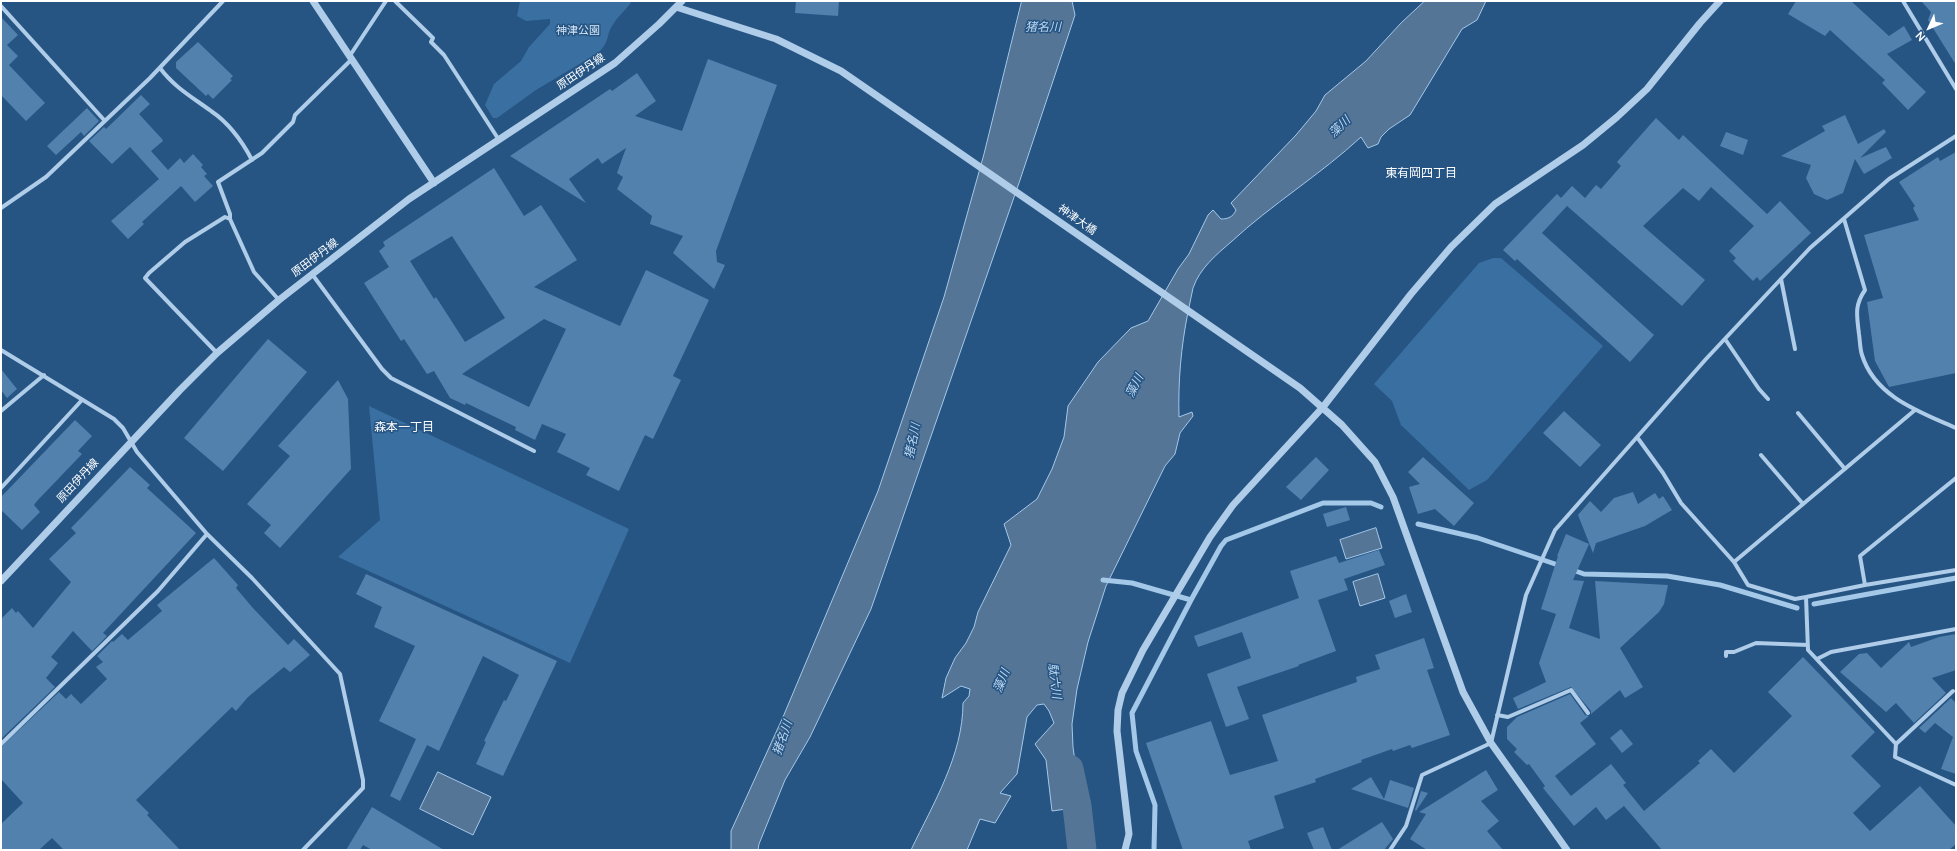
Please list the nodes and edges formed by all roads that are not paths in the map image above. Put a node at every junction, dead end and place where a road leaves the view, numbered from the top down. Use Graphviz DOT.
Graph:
graph roads {
  1 [pos="223,1"];
  2 [pos="313,1"];
  3 [pos="386,1"];
  4 [pos="394,1"];
  5 [pos="682,1"];
  6 [pos="1720,1"];
  7 [pos="1903,1"];
  8 [pos="1,6"];
  9 [pos="676,7"];
  10 [pos="350,58"];
  11 [pos="160,68"];
  12 [pos="1956,88"];
  13 [pos="105,121"];
  14 [pos="1956,136"];
  15 [pos="499,140"];
  16 [pos="252,160"];
  17 [pos="434,183"];
  18 [pos="1,208"];
  19 [pos="230,219"];
  20 [pos="1844,219"];
  21 [pos="311,274"];
  22 [pos="1781,279"];
  23 [pos="279,300"];
  24 [pos="1725,339"];
  25 [pos="1795,349"];
  26 [pos="1,350"];
  27 [pos="217,353"];
  28 [pos="44,375"];
  29 [pos="1768,399"];
  30 [pos="82,400"];
  31 [pos="1323,407"];
  32 [pos="1915,410"];
  33 [pos="1,411"];
  34 [pos="1798,412"];
  35 [pos="1956,428"];
  36 [pos="1637,437"];
  37 [pos="130,441"];
  38 [pos="534,451"];
  39 [pos="1761,455"];
  40 [pos="1845,469"];
  41 [pos="1956,478"];
  42 [pos="1,488"];
  43 [pos="1803,504"];
  44 [pos="207,534"];
  45 [pos="1734,562"];
  46 [pos="1956,570"];
  47 [pos="1,581"];
  48 [pos="1865,585"];
  49 [pos="1806,597"];
  50 [pos="1956,629"];
  51 [pos="1808,645"];
  52 [pos="1726,656"];
  53 [pos="1817,659"];
  54 [pos="1953,691"];
  55 [pos="1588,713"];
  56 [pos="1497,715"];
  57 [pos="1491,743"];
  58 [pos="1,744"];
  59 [pos="1896,744"];
  60 [pos="1956,785"];
  61 [pos="303,850"];
  62 [pos="1125,850"];
  63 [pos="1390,850"];
  64 [pos="1568,850"];
  1 -- 11 [label="street"];
  2 -- 10 [label="street"];
  3 -- 10 [label="street"];
  4 -- 15 [label="street"];
  5 -- 9 [label="street, 原田伊丹線"];
  6 -- 31 [label="street"];
  7 -- 12 [label="street"];
  8 -- 13 [label="street"];
  9 -- 15 [label="street, 原田伊丹線"];
  9 -- 31 [label="street, 神津大橋"];
  10 -- 16 [label="street"];
  10 -- 17 [label="street"];
  11 -- 13 [label="street"];
  11 -- 16 [label="street"];
  13 -- 18 [label="street"];
  14 -- 20 [label="street"];
  15 -- 17 [label="street, 原田伊丹線"];
  16 -- 19 [label="street"];
  17 -- 21 [label="street, 原田伊丹線"];
  19 -- 23 [label="street"];
  19 -- 27 [label="street"];
  20 -- 22 [label="street"];
  20 -- 32 [label="street"];
  21 -- 23 [label="street, 原田伊丹線"];
  21 -- 38 [label="street"];
  22 -- 24 [label="street"];
  22 -- 25 [label="street"];
  23 -- 27 [label="street, 原田伊丹線"];
  24 -- 29 [label="street"];
  24 -- 36 [label="street"];
  26 -- 28 [label="street"];
  27 -- 37 [label="street, 原田伊丹線"];
  28 -- 30 [label="street"];
  28 -- 33 [label="street"];
  30 -- 37 [label="street"];
  30 -- 42 [label="street"];
  31 -- 57 [label="street, 神津大橋"];
  31 -- 62 [label="street"];
  32 -- 35 [label="street"];
  32 -- 40 [label="street"];
  34 -- 40 [label="street"];
  36 -- 45 [label="street"];
  36 -- 56 [label="street"];
  37 -- 44 [label="street"];
  37 -- 47 [label="street, 原田伊丹線"];
  39 -- 43 [label="street"];
  40 -- 43 [label="street"];
  41 -- 48 [label="street"];
  43 -- 45 [label="street"];
  44 -- 58 [label="street"];
  44 -- 61 [label="street"];
  45 -- 49 [label="street"];
  46 -- 48 [label="street"];
  48 -- 49 [label="street"];
  49 -- 51 [label="street"];
  50 -- 53 [label="street"];
  51 -- 52 [label="street"];
  51 -- 53 [label="street"];
  53 -- 59 [label="street"];
  54 -- 59 [label="street"];
  55 -- 56 [label="street"];
  56 -- 57 [label="street"];
  57 -- 63 [label="street"];
  57 -- 64 [label="street, 神津大橋"];
  59 -- 60 [label="street"];
}
